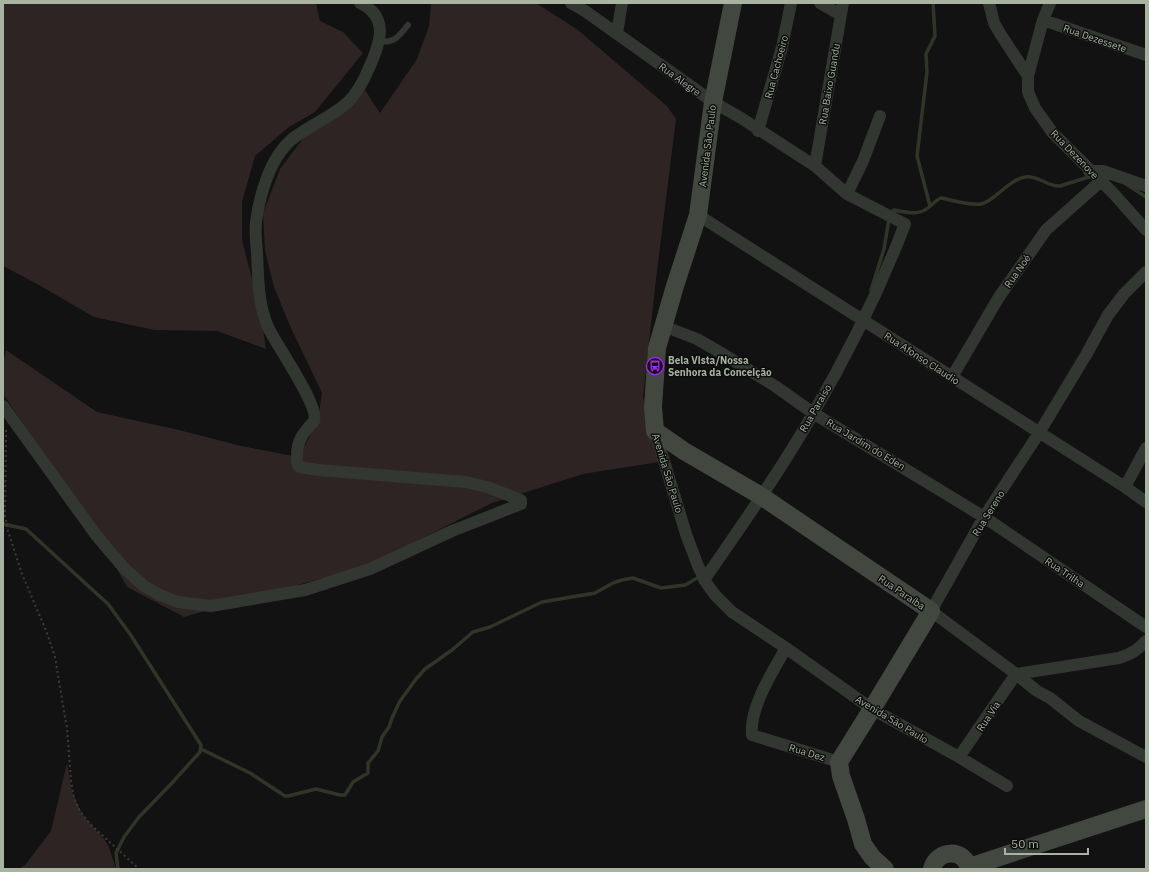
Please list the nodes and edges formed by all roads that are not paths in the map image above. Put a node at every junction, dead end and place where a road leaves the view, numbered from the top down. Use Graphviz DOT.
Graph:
graph roads {
  1 [pos="360,3"];
  2 [pos="571,3"];
  3 [pos="622,3"];
  4 [pos="733,3"];
  5 [pos="791,3"];
  6 [pos="820,3"];
  7 [pos="843,3"];
  8 [pos="989,3"];
  9 [pos="1050,3"];
  10 [pos="841,15"];
  11 [pos="1043,20"];
  12 [pos="408,25"];
  13 [pos="617,33"];
  14 [pos="380,42"];
  15 [pos="1146,55"];
  16 [pos="1028,76"];
  17 [pos="713,102"];
  18 [pos="880,116"];
  19 [pos="758,131"];
  20 [pos="815,166"];
  21 [pos="1089,171"];
  22 [pos="1101,181"];
  23 [pos="1146,186"];
  24 [pos="847,194"];
  25 [pos="698,215"];
  26 [pos="905,224"];
  27 [pos="1146,230"];
  28 [pos="1146,272"];
  29 [pos="863,321"];
  30 [pos="663,326"];
  31 [pos="952,377"];
  32 [pos="3,406"];
  33 [pos="814,413"];
  34 [pos="655,432"];
  35 [pos="1039,433"];
  36 [pos="1146,448"];
  37 [pos="1125,487"];
  38 [pos="761,496"];
  39 [pos="1146,502"];
  40 [pos="984,517"];
  41 [pos="704,580"];
  42 [pos="931,611"];
  43 [pos="1146,627"];
  44 [pos="1146,641"];
  45 [pos="786,648"];
  46 [pos="1016,674"];
  47 [pos="872,709"];
  48 [pos="959,757"];
  49 [pos="1146,757"];
  50 [pos="839,762"];
  51 [pos="1007,786"];
  52 [pos="1146,809"];
  53 [pos="969,868"];
  54 [pos="885,869"];
  55 [pos="932,869"];
  1 -- 14 [label="street"];
  2 -- 13 [label="street, Rua Alegre"];
  3 -- 13 [label="street"];
  4 -- 17 [label="street, Avenida São Paulo"];
  5 -- 19 [label="street, Rua Cachoeiro"];
  6 -- 10 [label="street"];
  7 -- 10 [label="street, Rua Baixo Guandu"];
  8 -- 16 [label="street"];
  9 -- 11 [label="street, Rua Dezenove"];
  10 -- 20 [label="street, Rua Baixo Guandu"];
  11 -- 15 [label="street, Rua Dezessete"];
  11 -- 16 [label="street, Rua Dezenove"];
  12 -- 14 [label="lane"];
  13 -- 17 [label="street, Rua Alegre"];
  14 -- 32 [label="street"];
  16 -- 21 [label="street, Rua Dezenove"];
  17 -- 19 [label="street, Rua Alegre"];
  17 -- 25 [label="street, Avenida São Paulo"];
  18 -- 24 [label="street"];
  19 -- 20 [label="street, Rua Alegre"];
  20 -- 24 [label="street, Rua Alegre"];
  21 -- 22 [label="street, Rua Dezenove"];
  21 -- 23 [label="street"];
  22 -- 27 [label="street, Rua Dezenove"];
  22 -- 31 [label="street, Rua Noé"];
  24 -- 26 [label="street, Rua Alegre"];
  25 -- 29 [label="street, Rua Afonso Claudio"];
  25 -- 30 [label="street, Avenida São Paulo"];
  26 -- 29 [label="street, Rua Paraíso"];
  28 -- 35 [label="street, Rua Sereno"];
  29 -- 31 [label="street, Rua Afonso Claudio"];
  29 -- 33 [label="street, Rua Paraíso"];
  30 -- 33 [label="street, Rua Jardim do Eden"];
  30 -- 34 [label="street, Avenida São Paulo"];
  31 -- 35 [label="street, Rua Afonso Claudio"];
  33 -- 38 [label="street, Rua Paraíso"];
  33 -- 40 [label="street, Rua Jardim do Eden"];
  34 -- 38 [label="street, Rua Paraíba"];
  34 -- 41 [label="street, Avenida São Paulo"];
  35 -- 37 [label="street, Rua Afonso Claudio"];
  35 -- 40 [label="street, Rua Sereno"];
  36 -- 37 [label="street"];
  37 -- 39 [label="street, Rua Afonso Claudio"];
  38 -- 41 [label="street, Rua Paraíso"];
  38 -- 42 [label="street, Rua Paraíba"];
  40 -- 42 [label="street, Rua Sereno"];
  40 -- 43 [label="street, Rua Trilha"];
  41 -- 45 [label="street, Avenida São Paulo"];
  42 -- 46 [label="street, Rua Paraíba"];
  42 -- 47 [label="street, Rua Sereno"];
  44 -- 46 [label="street"];
  45 -- 47 [label="street, Avenida São Paulo"];
  45 -- 50 [label="street, Rua Dez"];
  46 -- 48 [label="street, Rua Via"];
  46 -- 49 [label="street, Rua Paraíba"];
  47 -- 48 [label="street, Avenida São Paulo"];
  47 -- 50 [label="street, Rua Sereno"];
  48 -- 51 [label="street, Avenida São Paulo"];
  50 -- 54 [label="street"];
  52 -- 53 [label="street"];
  53 -- 55 [label="street"];
}
